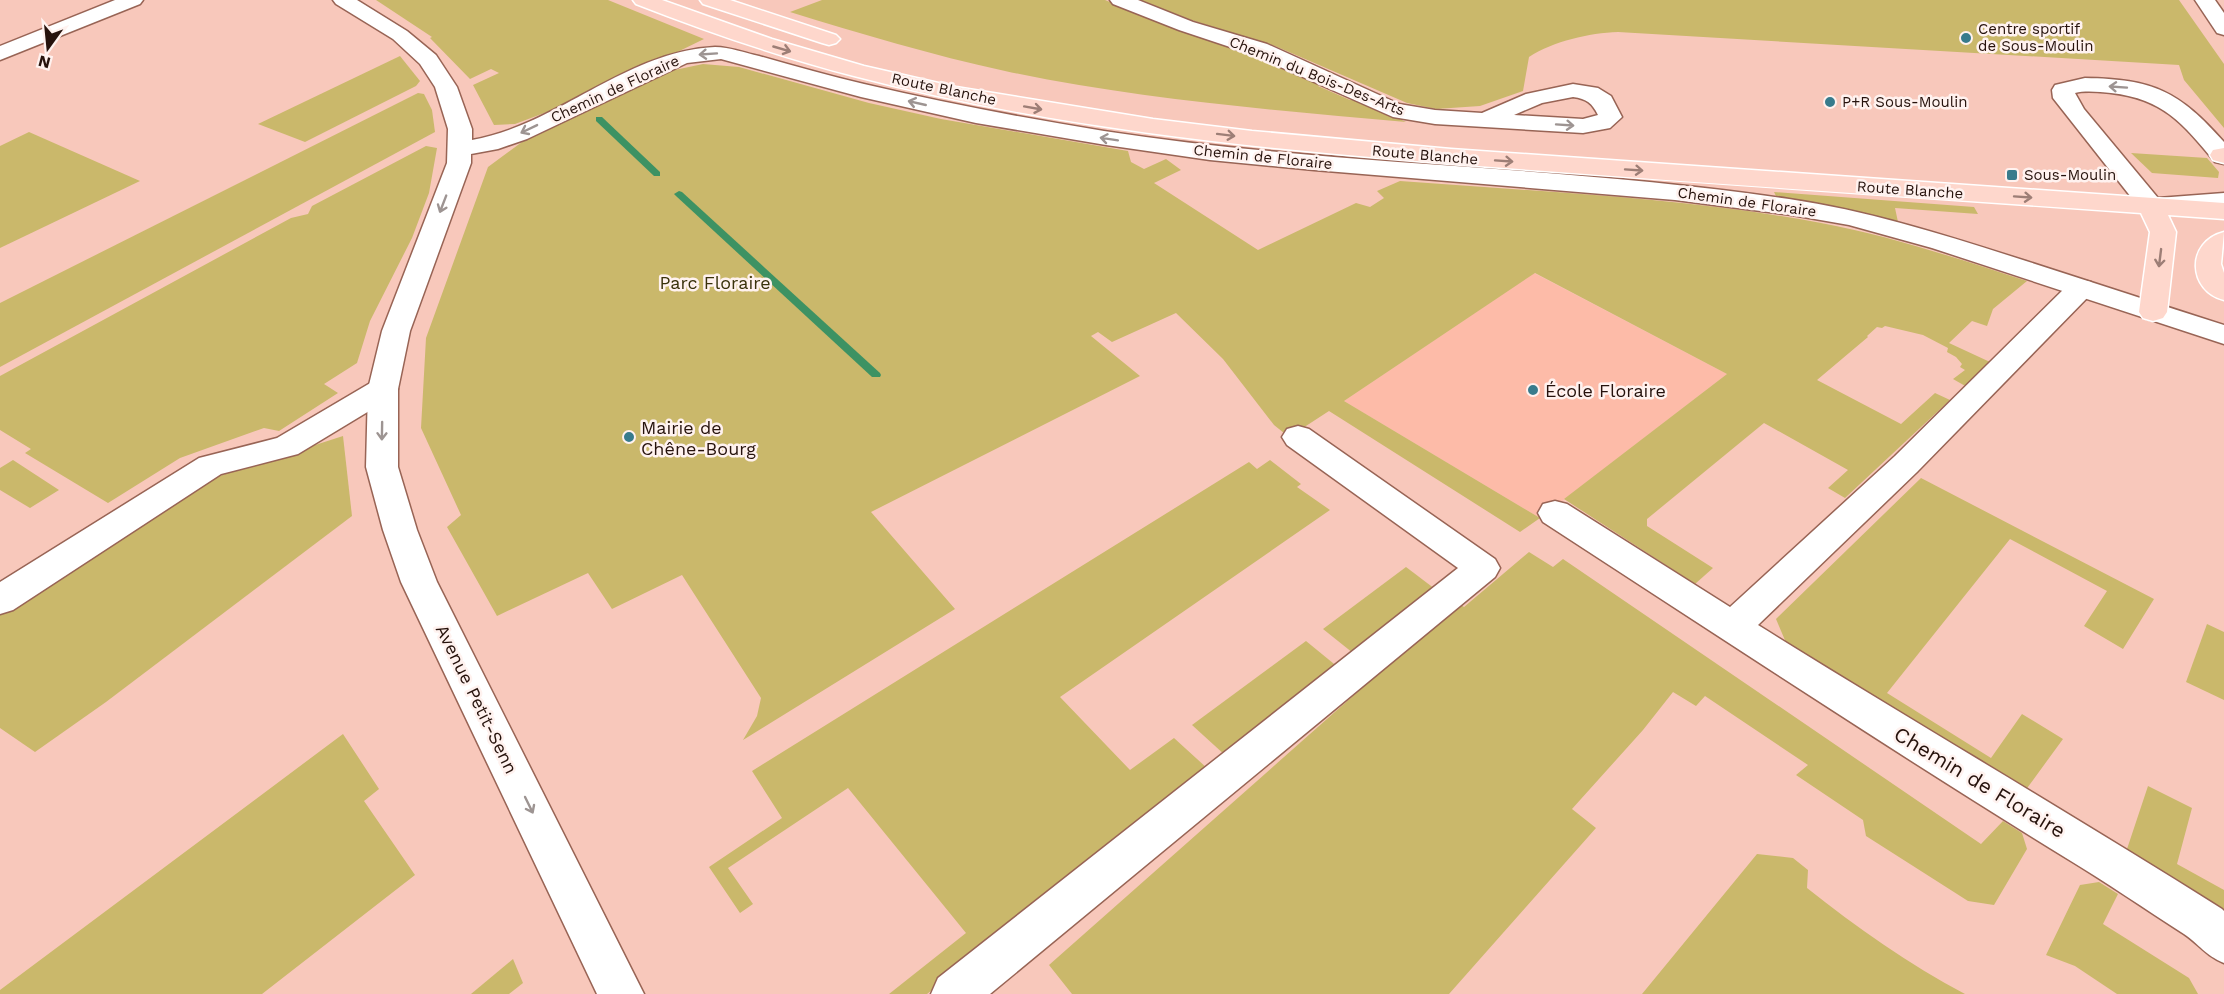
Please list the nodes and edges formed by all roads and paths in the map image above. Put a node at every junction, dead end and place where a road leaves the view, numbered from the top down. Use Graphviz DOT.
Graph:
graph roads {
  1 [pos="133,0"];
  2 [pos="343,0"];
  3 [pos="643,0"];
  4 [pos="710,0"];
  5 [pos="1120,0"];
  6 [pos="2205,0"];
  7 [pos="2224,29"];
  8 [pos="0,54"];
  9 [pos="1486,120"];
  10 [pos="461,149"];
  11 [pos="2223,156"];
  12 [pos="2134,184"];
  13 [pos="2224,190"];
  14 [pos="2224,201"];
  15 [pos="2151,206"];
  16 [pos="2224,211"];
  17 [pos="2224,240"];
  18 [pos="2081,288"];
  19 [pos="2224,292"];
  20 [pos="2153,312"];
  21 [pos="2224,335"];
  22 [pos="383,389"];
  23 [pos="1298,437"];
  24 [pos="1555,513"];
  25 [pos="0,600"];
  26 [pos="1732,627"];
  27 [pos="2224,941"];
  28 [pos="621,994"];
  29 [pos="954,994"];
  1 -- 8 [label="street"];
  2 -- 10 [label="street, Avenue Petit-Senn"];
  3 -- 15 [label="main road, Route Blanche, one-way"];
  12 -- 4 [label="main road, Route Blanche, one-way"];
  5 -- 9 [label="street, Chemin du Bois-Des-Arts"];
  6 -- 7 [label="street"];
  18 -- 10 [label="street, Chemin de Floraire, one-way"];
  10 -- 22 [label="street, Avenue Petit-Senn, one-way"];
  11 -- 12 [label="street, one-way"];
  12 -- 13 [label="main road, Route Blanche"];
  12 -- 15 [label="street"];
  14 -- 15 [label="street"];
  15 -- 16 [label="main road, Route Blanche"];
  15 -- 20 [label="main road, one-way"];
  17 -- 19 [label="main road"];
  18 -- 20 [label="street, Chemin de Floraire"];
  18 -- 26 [label="street"];
  20 -- 21 [label="street, Chemin de Floraire"];
  22 -- 25 [label="street"];
  22 -- 28 [label="street, Avenue Petit-Senn, one-way"];
  23 -- 29 [label="street"];
  24 -- 26 [label="street, Chemin de Floraire"];
  26 -- 27 [label="street, Chemin de Floraire"];
}
